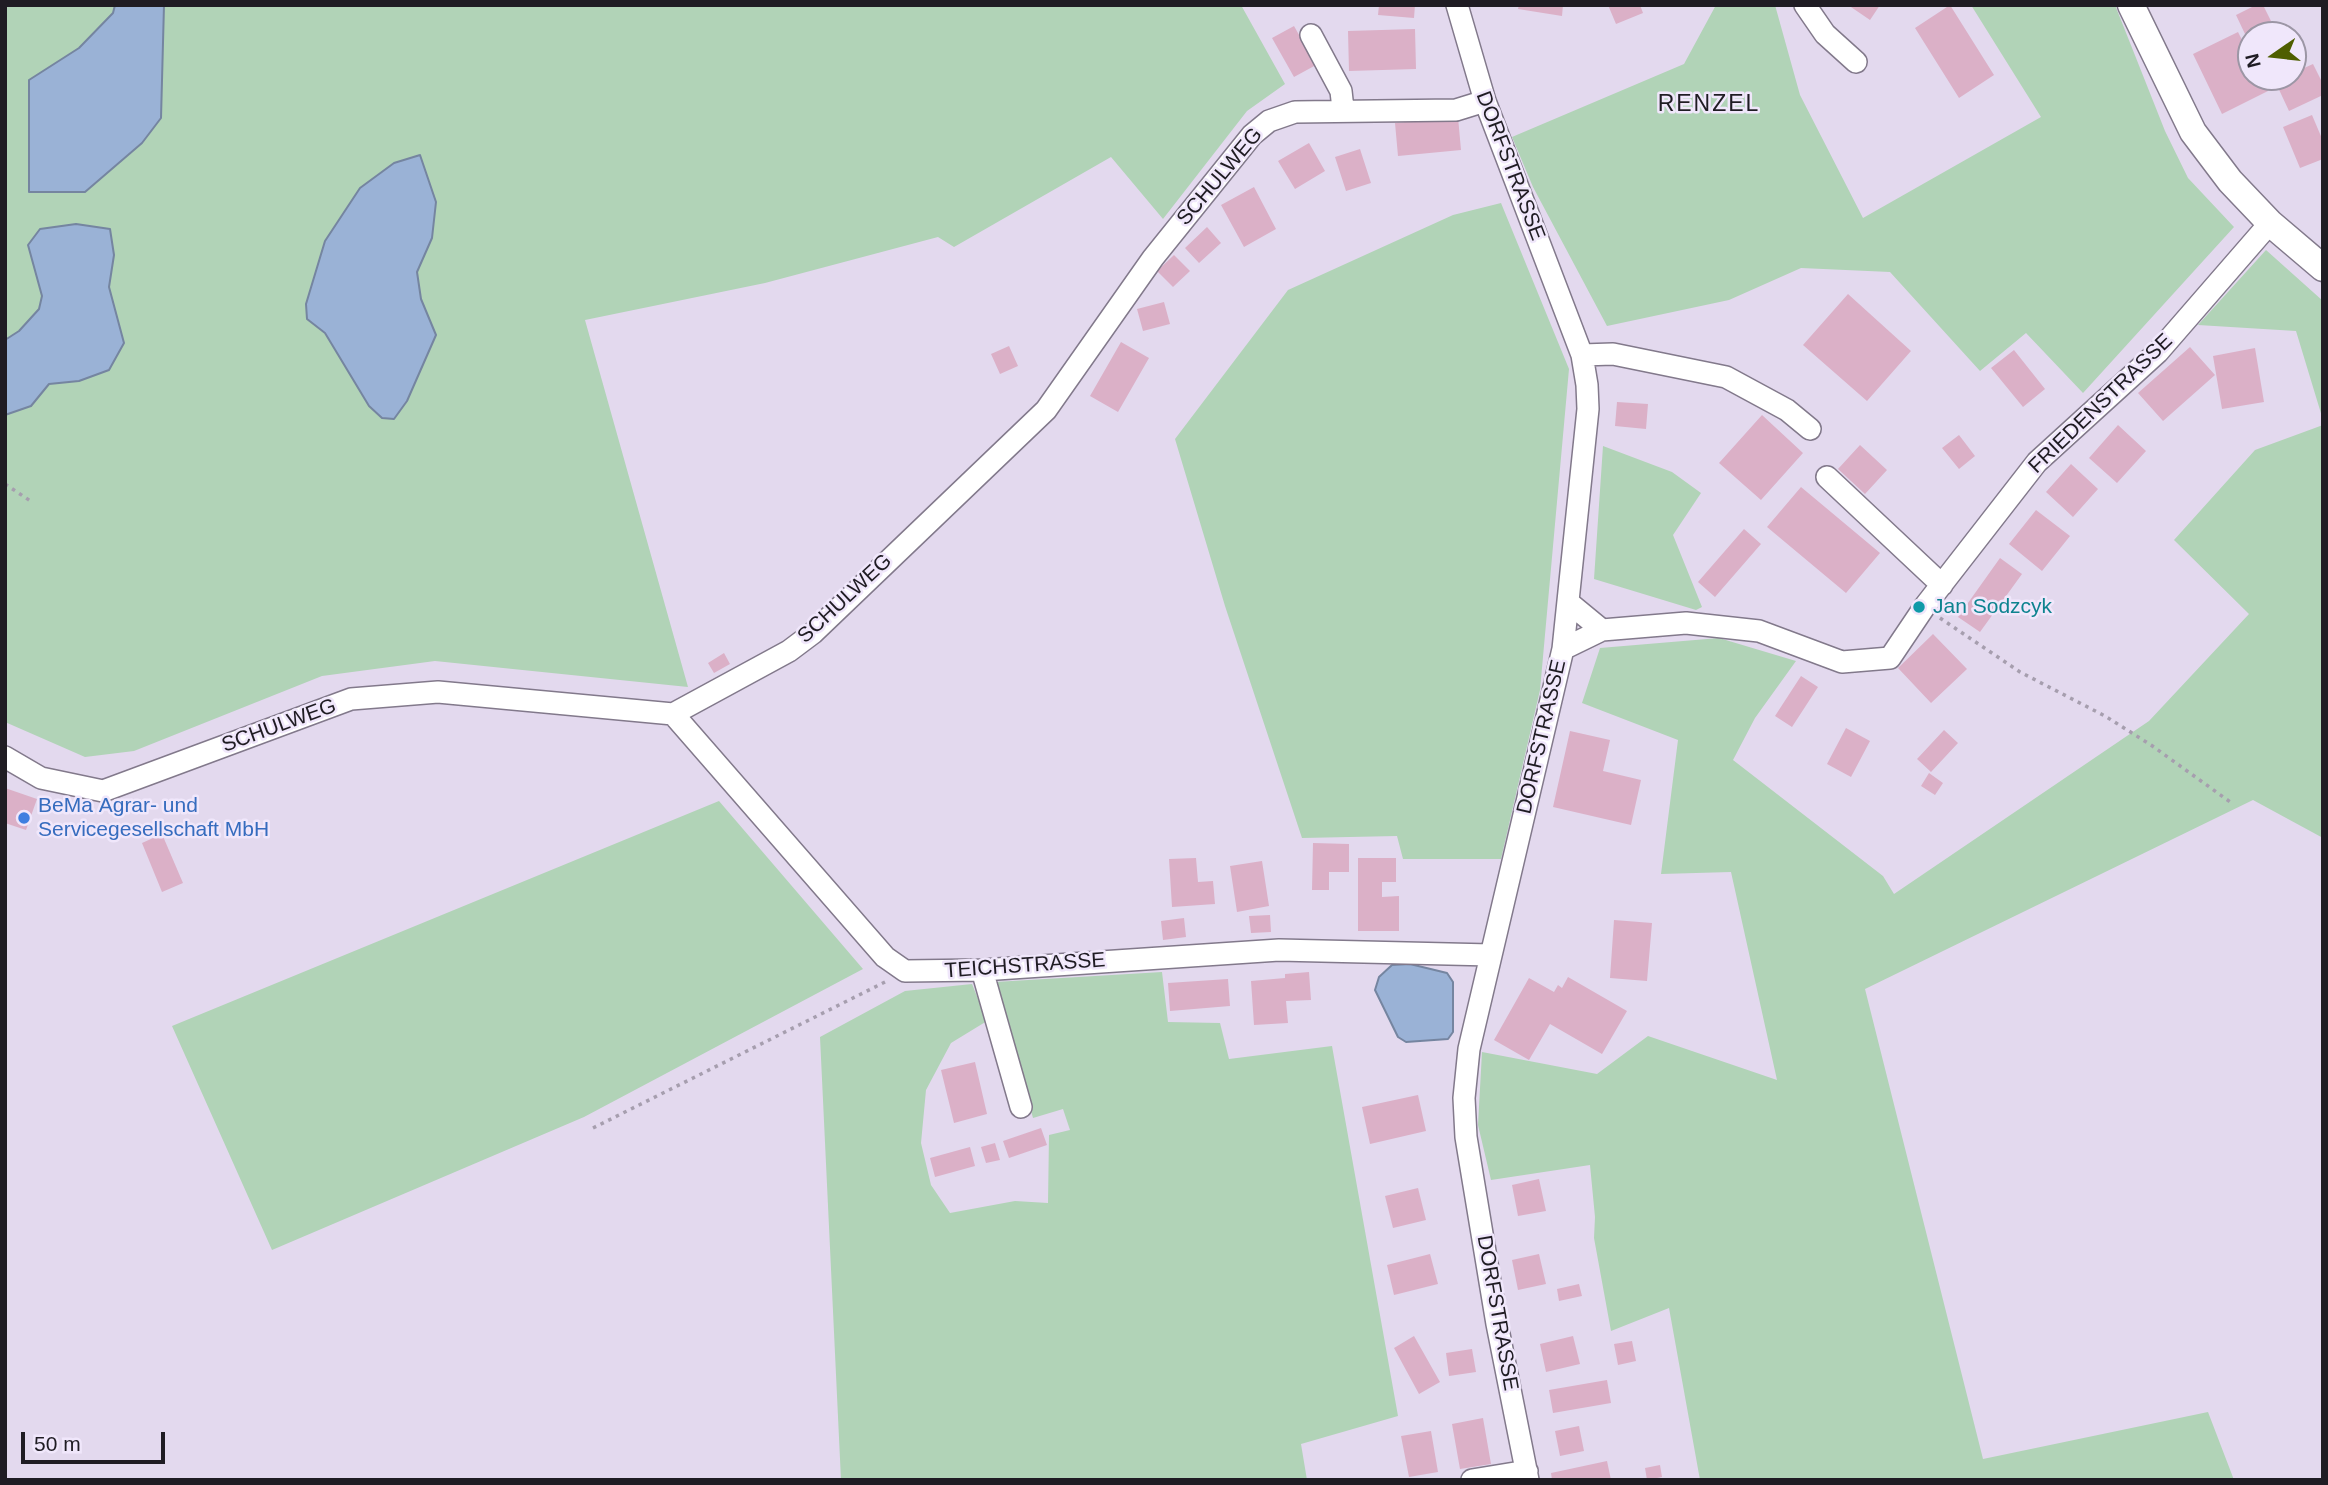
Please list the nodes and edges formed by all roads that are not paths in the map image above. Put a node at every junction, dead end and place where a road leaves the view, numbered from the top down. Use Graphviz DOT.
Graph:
graph roads {
  1 [pos="1457,5"];
  2 [pos="1805,5"];
  3 [pos="2130,5"];
  4 [pos="1311,35"];
  5 [pos="1856,62"];
  6 [pos="1485,101"];
  7 [pos="1343,109"];
  8 [pos="2270,223"];
  9 [pos="2323,268"];
  10 [pos="1582,355"];
  11 [pos="1810,429"];
  12 [pos="1827,477"];
  13 [pos="1942,584"];
  14 [pos="1568,602"];
  15 [pos="1602,630"];
  16 [pos="1563,649"];
  17 [pos="673,714"];
  18 [pos="5,757"];
  19 [pos="1491,955"];
  20 [pos="982,970"];
  21 [pos="1021,1107"];
  22 [pos="1528,1475"];
  23 [pos="1472,1480"];
  1 -- 6 [label="street, DORFSTRASSE"];
  2 -- 5 [label="street"];
  3 -- 8 [label="main road"];
  4 -- 7 [label="street"];
  6 -- 7 [label="street, SCHULWEG"];
  6 -- 10 [label="street, DORFSTRASSE"];
  7 -- 17 [label="street, SCHULWEG"];
  8 -- 9 [label="main road"];
  8 -- 13 [label="street, FRIEDENSTRASSE"];
  10 -- 11 [label="street"];
  10 -- 14 [label="street, DORFSTRASSE"];
  12 -- 13 [label="street"];
  13 -- 15 [label="street, FRIEDENSTRASSE"];
  14 -- 15 [label="street"];
  14 -- 16 [label="street, DORFSTRASSE"];
  15 -- 16 [label="street, FRIEDENSTRASSE"];
  16 -- 19 [label="street, DORFSTRASSE"];
  17 -- 18 [label="street, SCHULWEG"];
  17 -- 20 [label="street, TEICHSTRASSE"];
  19 -- 20 [label="street, TEICHSTRASSE"];
  19 -- 22 [label="street, DORFSTRASSE"];
  20 -- 21 [label="street"];
  22 -- 23 [label="street"];
}
